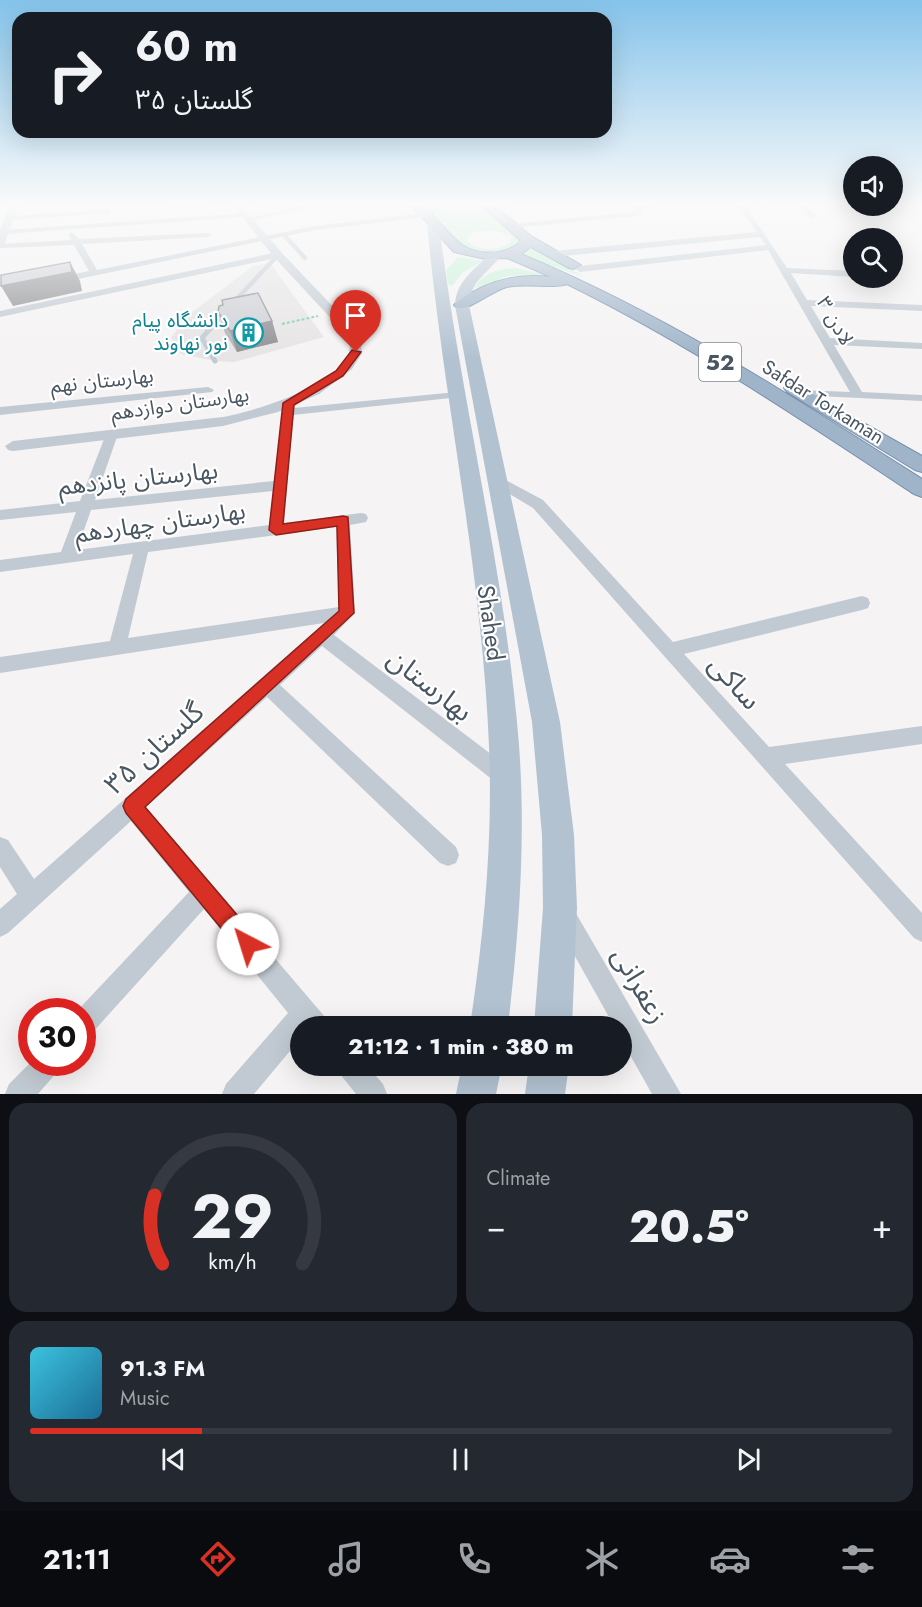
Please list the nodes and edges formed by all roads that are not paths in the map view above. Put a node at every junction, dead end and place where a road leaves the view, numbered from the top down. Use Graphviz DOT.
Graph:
graph roads {
  1 [pos="85,256"];
  2 [pos="179,256"];
  3 [pos="273,256"];
  4 [pos="277,256"];
  5 [pos="279,256"];
  6 [pos="433,256"];
  7 [pos="501,256"];
  8 [pos="505,256"];
  9 [pos="557,256"];
  10 [pos="692,256"];
  11 [pos="776,256"];
  12 [pos="580,269"];
  13 [pos="784,270"];
  14 [pos="95,273"];
  15 [pos="843,273"];
  16 [pos="53,282"];
  17 [pos="587,287"];
  18 [pos="803,303"];
  19 [pos="462,305"];
  20 [pos="922,308"];
  21 [pos="0,314"];
  22 [pos="826,341"];
  23 [pos="922,346"];
  24 [pos="215,361"];
  25 [pos="208,390"];
  26 [pos="800,393"];
  27 [pos="456,395"];
  28 [pos="858,395"];
  29 [pos="922,398"];
  30 [pos="288,408"];
  31 [pos="0,411"];
  32 [pos="112,434"];
  33 [pos="4,449"];
  34 [pos="922,465"];
  35 [pos="498,481"];
  36 [pos="280,485"];
  37 [pos="922,489"];
  38 [pos="87,506"];
  39 [pos="0,515"];
  40 [pos="361,518"];
  41 [pos="343,521"];
  42 [pos="276,530"];
  43 [pos="142,547"];
  44 [pos="67,557"];
  45 [pos="0,566"];
  46 [pos="862,603"];
  47 [pos="346,613"];
  48 [pos="322,636"];
  49 [pos="117,647"];
  50 [pos="670,650"];
  51 [pos="0,665"];
  52 [pos="267,685"];
  53 [pos="922,735"];
  54 [pos="766,757"];
  55 [pos="505,777"];
  56 [pos="132,806"];
  57 [pos="0,848"];
  58 [pos="448,855"];
  59 [pos="204,892"];
  60 [pos="32,896"];
  61 [pos="560,908"];
  62 [pos="0,925"];
  63 [pos="922,930"];
  64 [pos="96,1010"];
  65 [pos="308,1016"];
  66 [pos="490,1016"];
  67 [pos="554,1016"];
  68 [pos="290,1040"];
  69 [pos="36,1076"];
  70 [pos="358,1076"];
  71 [pos="547,1076"];
  72 [pos="20,1094"];
  73 [pos="236,1094"];
  74 [pos="373,1094"];
  75 [pos="545,1094"];
  76 [pos="667,1094"];
  1 -- 14 [label="street"];
  2 -- 14 [label="street"];
  3 -- 21 [label="street"];
  4 -- 24 [label="lane"];
  5 -- 30 [label="street, بهارستان دوازدهم"];
  6 -- 27 [label="main road, Shahed"];
  7 -- 19 [label="main road"];
  8 -- 17 [label="highway, Safdar Torkaman / 52"];
  9 -- 12 [label="highway, Safdar Torkaman / 52"];
  10 -- 12 [label="street"];
  11 -- 13 [label="street, لادن ۳"];
  12 -- 26 [label="highway, Safdar Torkaman / 52"];
  13 -- 15 [label="street"];
  13 -- 18 [label="street, لادن ۳"];
  14 -- 16 [label="street"];
  17 -- 19 [label="highway"];
  17 -- 37 [label="highway, Safdar Torkaman / 52"];
  18 -- 20 [label="street"];
  18 -- 22 [label="street, لادن ۳"];
  19 -- 35 [label="main road, Shahed"];
  22 -- 23 [label="street"];
  22 -- 28 [label="street, لادن ۳"];
  25 -- 31 [label="street, بهارستان نهم"];
  26 -- 28 [label="street"];
  26 -- 34 [label="highway, Safdar Torkaman / 52"];
  27 -- 30 [label="street"];
  27 -- 55 [label="main road, Shahed"];
  28 -- 29 [label="street"];
  30 -- 32 [label="street, بهارستان دوازدهم"];
  30 -- 36 [label="street"];
  32 -- 33 [label="street, بهارستان دوازدهم"];
  32 -- 38 [label="street"];
  35 -- 50 [label="street, ساکی"];
  35 -- 61 [label="main road, Shahed"];
  36 -- 38 [label="street, بهارستان پانزدهم"];
  36 -- 42 [label="street"];
  38 -- 39 [label="street, بهارستان پانزدهم"];
  38 -- 44 [label="street"];
  40 -- 41 [label="street, بهارستان چهاردهم"];
  41 -- 42 [label="street, بهارستان چهاردهم"];
  41 -- 47 [label="street"];
  42 -- 43 [label="street, بهارستان چهاردهم"];
  43 -- 44 [label="street, بهارستان چهاردهم"];
  43 -- 49 [label="street"];
  44 -- 45 [label="street, بهارستان چهاردهم"];
  46 -- 50 [label="street"];
  47 -- 48 [label="street, گلستان ۳۵"];
  47 -- 49 [label="street"];
  48 -- 52 [label="street, گلستان ۳۵"];
  48 -- 55 [label="street, بهارستان"];
  49 -- 51 [label="street"];
  50 -- 54 [label="street, ساکی"];
  52 -- 56 [label="street, گلستان ۳۵"];
  52 -- 58 [label="street"];
  53 -- 54 [label="street"];
  54 -- 63 [label="street, ساکی"];
  55 -- 66 [label="main road, Shahed"];
  56 -- 59 [label="street"];
  56 -- 60 [label="street, گلستان ۳۵"];
  57 -- 60 [label="street"];
  59 -- 64 [label="street"];
  59 -- 65 [label="street"];
  60 -- 62 [label="street, گلستان ۳۵"];
  61 -- 67 [label="main road, Shahed"];
  61 -- 76 [label="street, زعفرانی"];
  68 -- 73 [label="street"];
  69 -- 72 [label="street"];
  70 -- 74 [label="street"];
  71 -- 75 [label="main road"];
}
